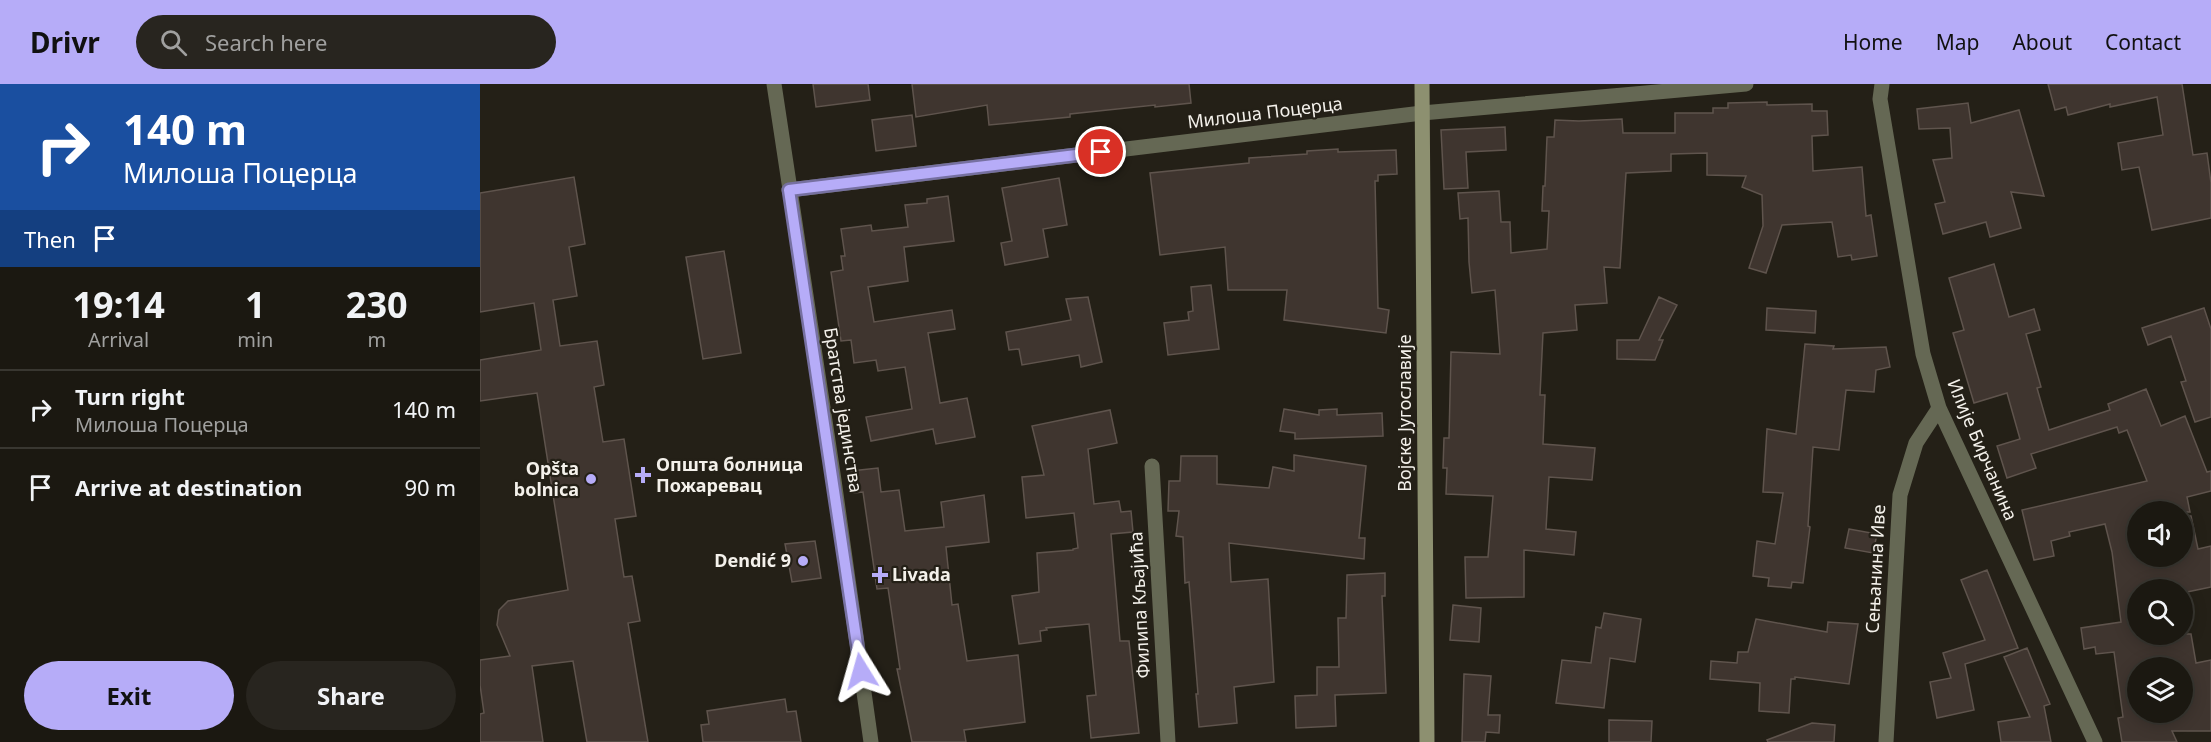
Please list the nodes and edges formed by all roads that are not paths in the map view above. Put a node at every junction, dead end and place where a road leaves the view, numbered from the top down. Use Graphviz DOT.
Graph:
graph roads {
  1 [pos="774,84"];
  2 [pos="1422,84"];
  3 [pos="1746,84"];
  4 [pos="1882,84"];
  5 [pos="1422,113"];
  6 [pos="789,190"];
  7 [pos="1939,408"];
  8 [pos="1152,466"];
  9 [pos="871,742"];
  10 [pos="1168,742"];
  11 [pos="1426,742"];
  12 [pos="1886,742"];
  13 [pos="2095,742"];
  1 -- 6 [label="street, Братства јединства"];
  2 -- 5 [label="main road, Војске Југославије"];
  3 -- 5 [label="street, Милоша Поцерца"];
  4 -- 7 [label="street, Илије Бирчанина"];
  5 -- 6 [label="street, Милоша Поцерца"];
  5 -- 11 [label="main road, Војске Југославије"];
  6 -- 9 [label="street, Братства јединства"];
  7 -- 12 [label="street, Сењанина Иве"];
  7 -- 13 [label="street, Илије Бирчанина"];
  8 -- 10 [label="street, Филипа Кљајића"];
}
